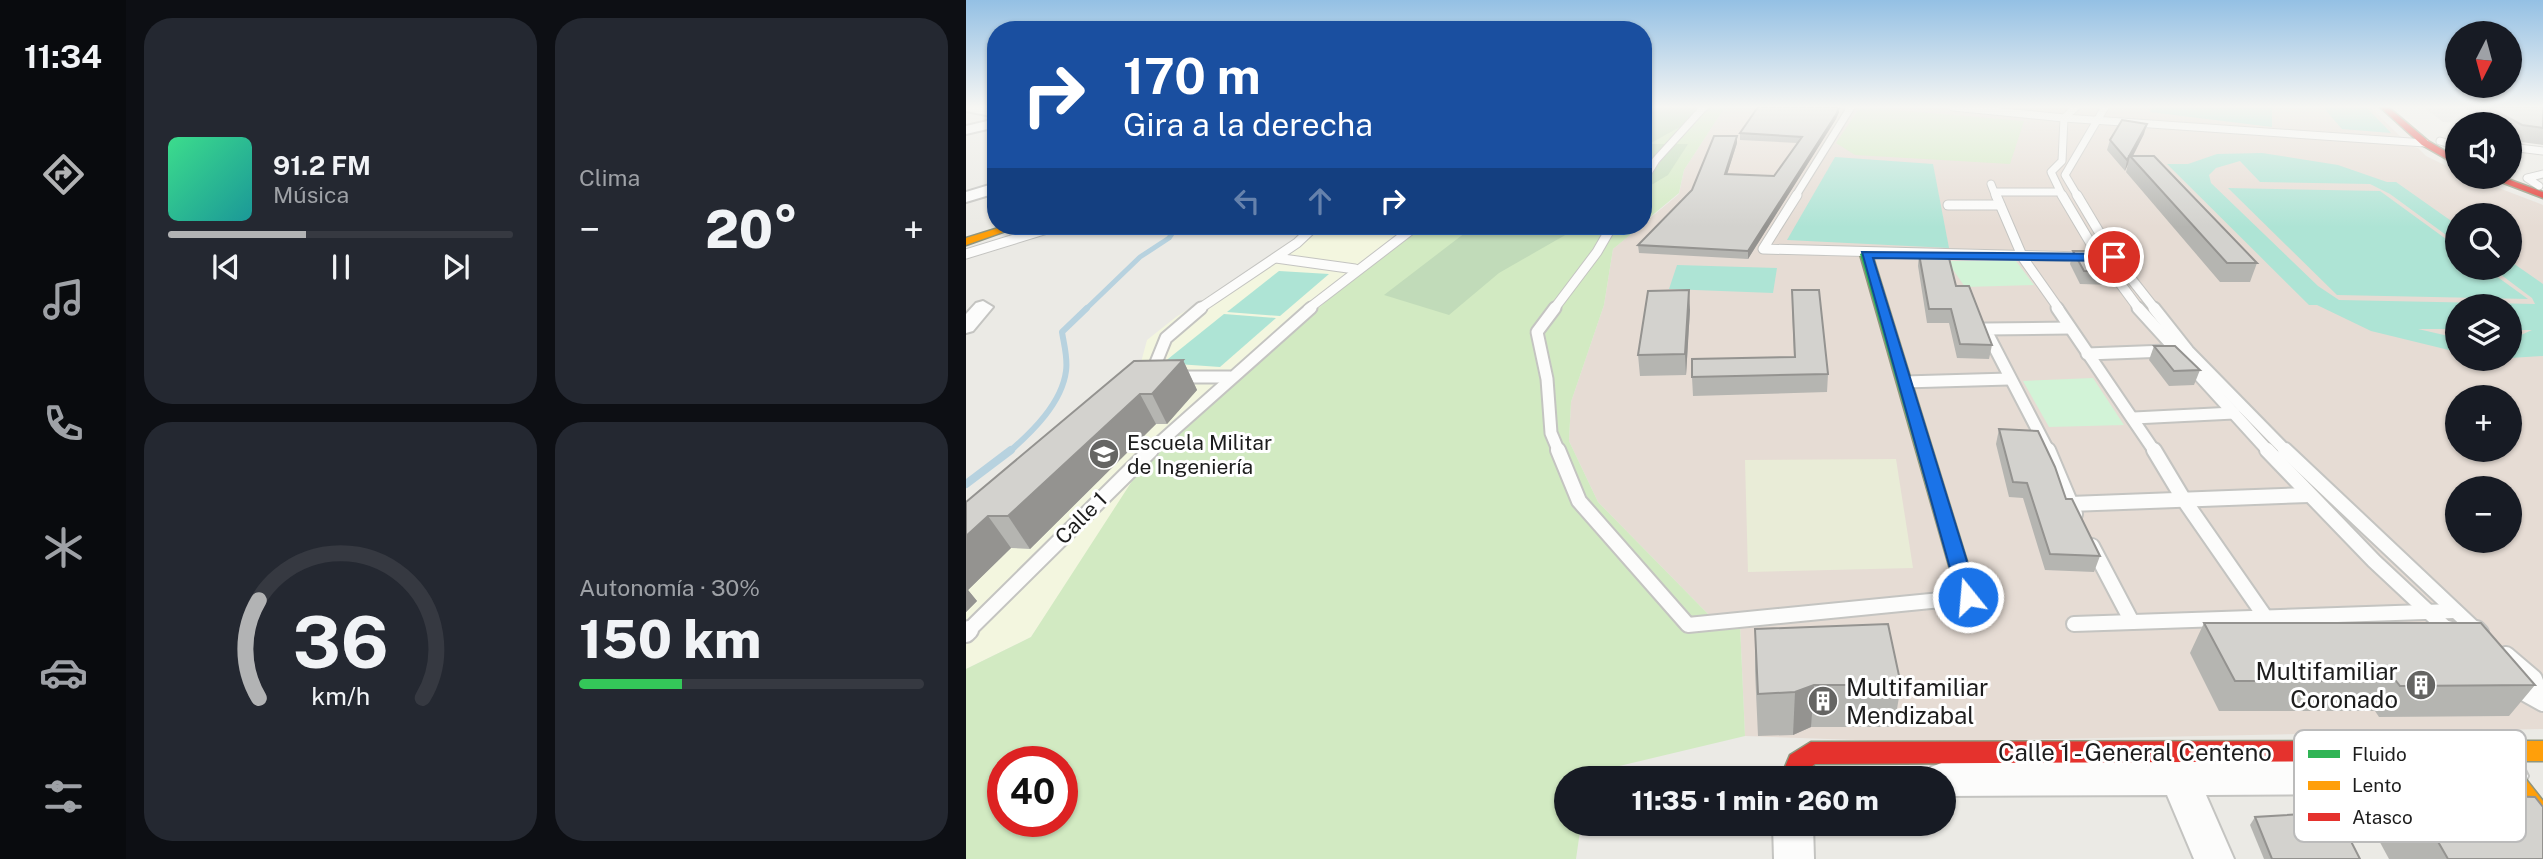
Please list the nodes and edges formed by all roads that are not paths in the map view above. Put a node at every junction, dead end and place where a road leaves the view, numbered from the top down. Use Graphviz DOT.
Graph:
graph roads {
  1 [pos="1666,147"];
  2 [pos="1826,147"];
  3 [pos="2063,147"];
  4 [pos="2082,147"];
  5 [pos="2522,150"];
  6 [pos="2543,152"];
  7 [pos="1652,164"];
  8 [pos="2522,177"];
  9 [pos="2522,179"];
  10 [pos="2541,181"];
  11 [pos="987,191"];
  12 [pos="2060,191"];
  13 [pos="966,197"];
  14 [pos="1948,205"];
  15 [pos="2000,205"];
  16 [pos="987,235"];
  17 [pos="1028,235"];
  18 [pos="1305,235"];
  19 [pos="1403,235"];
  20 [pos="1607,235"];
  21 [pos="966,242"];
  22 [pos="966,254"];
  23 [pos="1866,254"];
  24 [pos="2108,257"];
  25 [pos="1276,258"];
  26 [pos="2024,258"];
  27 [pos="1355,269"];
  28 [pos="983,307"];
  29 [pos="966,327"];
  30 [pos="2070,328"];
  31 [pos="2174,351"];
  32 [pos="2188,351"];
  33 [pos="2087,354"];
  34 [pos="1151,377"];
  35 [pos="1230,377"];
  36 [pos="2009,379"];
  37 [pos="1902,382"];
  38 [pos="1140,386"];
  39 [pos="2239,412"];
  40 [pos="2134,418"];
  41 [pos="2309,495"];
  42 [pos="2184,500"];
  43 [pos="2070,504"];
  44 [pos="1968,597"];
  45 [pos="2454,611"];
  46 [pos="2428,612"];
  47 [pos="2266,618"];
  48 [pos="2132,622"];
  49 [pos="2074,624"];
  50 [pos="966,633"];
  51 [pos="2458,639"];
  52 [pos="2508,683"];
  53 [pos="2541,700"];
  54 [pos="2294,764"];
  55 [pos="2528,764"];
  56 [pos="2174,765"];
  57 [pos="1797,766"];
  58 [pos="1991,766"];
  59 [pos="1956,776"];
  60 [pos="2543,821"];
  61 [pos="1793,836"];
  62 [pos="1794,859"];
  63 [pos="2214,859"];
  1 -- 7 [label="lane"];
  2 -- 23 [label="lane"];
  3 -- 12 [label="lane"];
  4 -- 24 [label="lane"];
  5 -- 6 [label="lane"];
  8 -- 10 [label="street"];
  9 -- 10 [label="street"];
  11 -- 13 [label="street"];
  12 -- 15 [label="lane"];
  12 -- 24 [label="lane"];
  14 -- 15 [label="lane"];
  15 -- 26 [label="lane"];
  16 -- 21 [label="street"];
  17 -- 22 [label="lane"];
  18 -- 25 [label="lane"];
  19 -- 27 [label="lane, Calle 1"];
  20 -- 44 [label="lane"];
  23 -- 26 [label="lane"];
  23 -- 37 [label="street"];
  24 -- 26 [label="lane"];
  24 -- 31 [label="lane"];
  24 -- 32 [label="lane"];
  25 -- 27 [label="lane"];
  25 -- 34 [label="lane"];
  26 -- 30 [label="lane"];
  27 -- 35 [label="lane, Calle 1"];
  28 -- 29 [label="street"];
  30 -- 33 [label="lane"];
  30 -- 36 [label="lane"];
  31 -- 32 [label="lane"];
  31 -- 33 [label="lane"];
  31 -- 39 [label="lane"];
  32 -- 39 [label="lane"];
  33 -- 40 [label="lane"];
  34 -- 35 [label="lane"];
  34 -- 38 [label="lane"];
  35 -- 50 [label="lane, Calle 1"];
  36 -- 37 [label="lane"];
  36 -- 43 [label="lane"];
  37 -- 44 [label="street"];
  39 -- 40 [label="lane"];
  39 -- 41 [label="lane"];
  39 -- 45 [label="lane"];
  40 -- 42 [label="lane"];
  41 -- 42 [label="lane"];
  41 -- 46 [label="lane"];
  42 -- 43 [label="lane"];
  42 -- 47 [label="lane"];
  43 -- 48 [label="lane"];
  45 -- 46 [label="lane"];
  45 -- 53 [label="lane"];
  46 -- 47 [label="lane"];
  46 -- 51 [label="lane"];
  47 -- 48 [label="lane"];
  48 -- 49 [label="lane"];
  52 -- 53 [label="lane"];
  54 -- 56 [label="street, Calle 1 - General Centeno"];
  55 -- 60 [label="street"];
  56 -- 58 [label="street, Calle 1 - General Centeno"];
  56 -- 63 [label="street"];
  57 -- 58 [label="street, Calle 1 - General Centeno"];
  58 -- 59 [label="street, Calle 1 - General Centeno"];
  61 -- 62 [label="street"];
}
